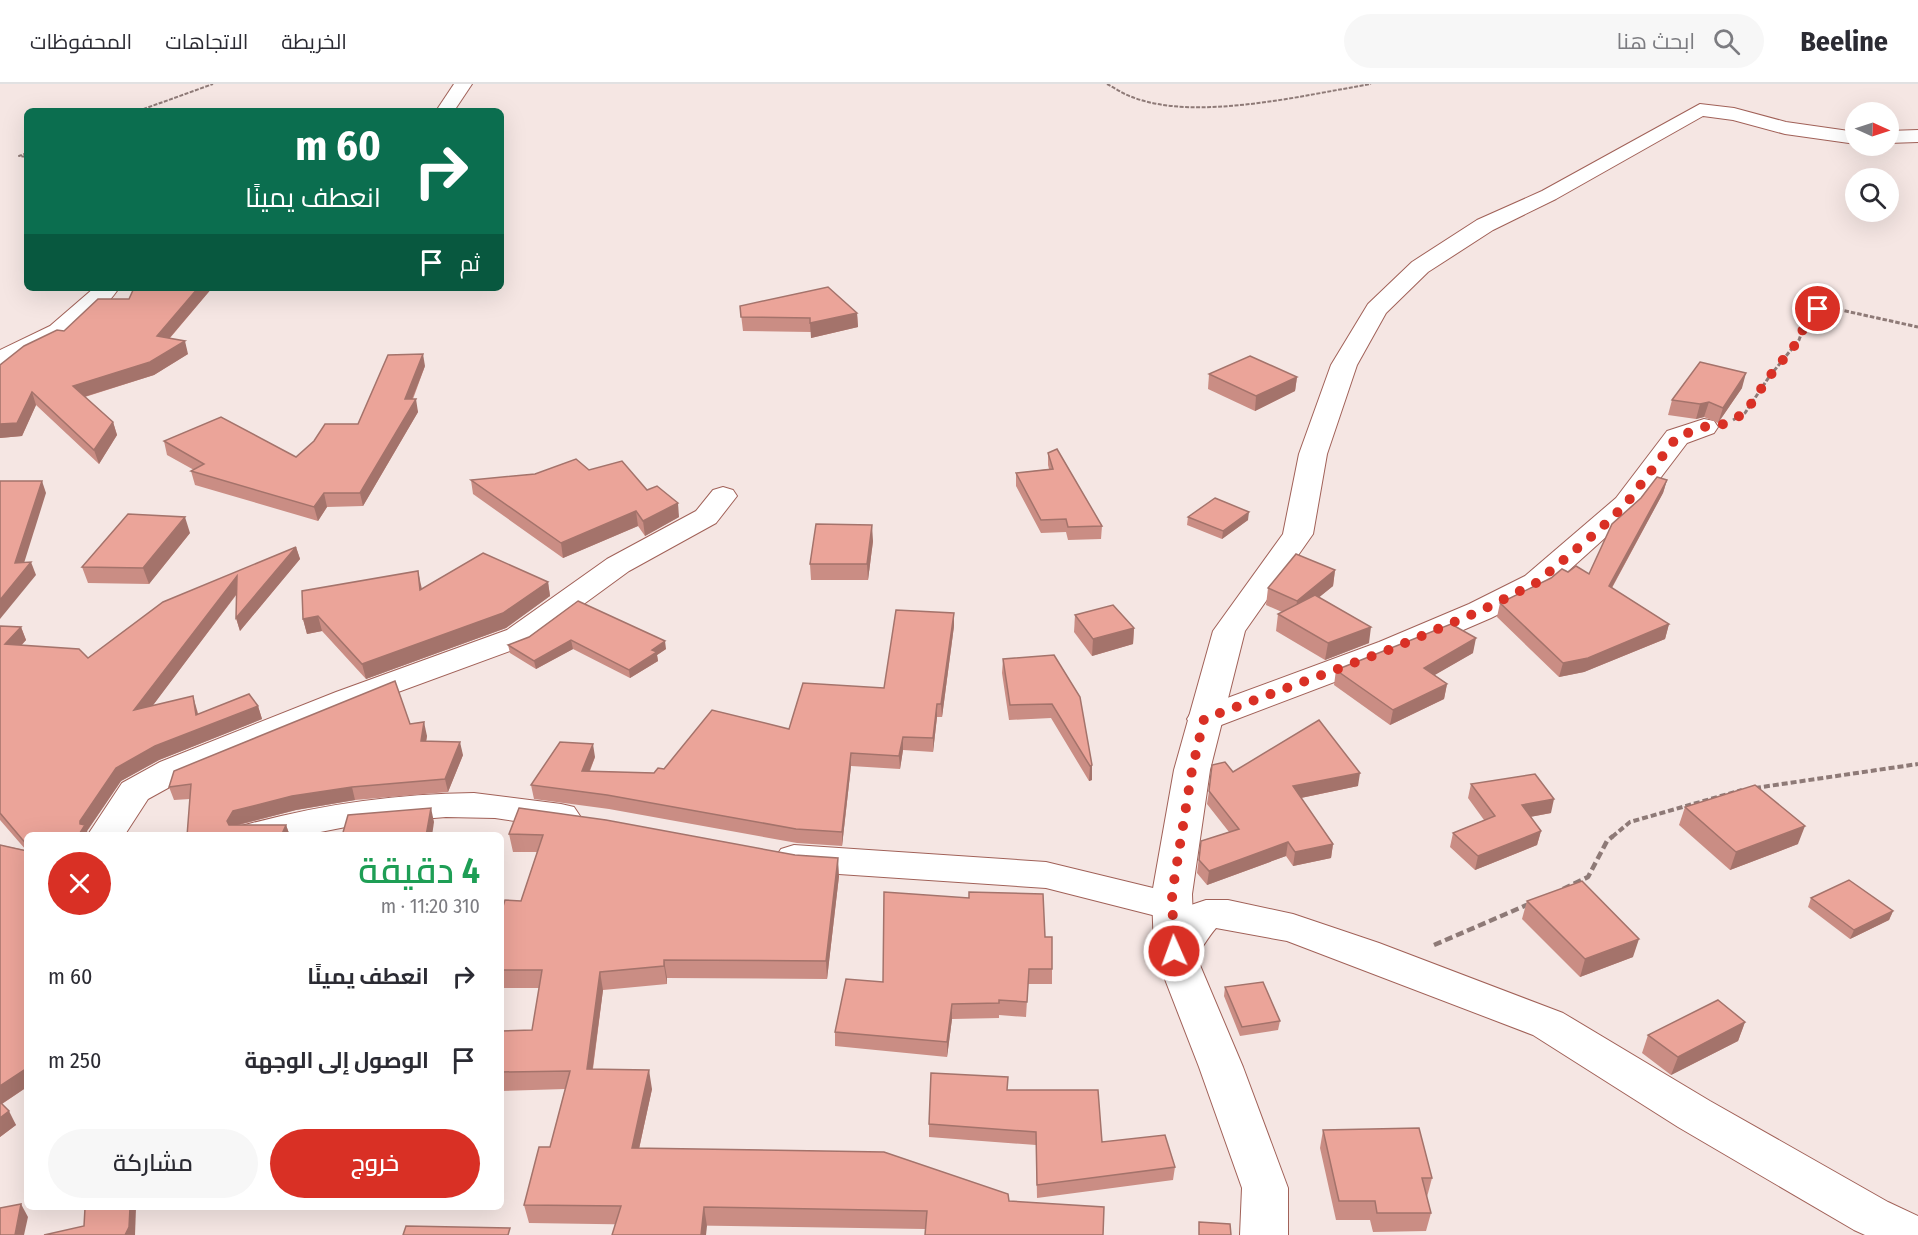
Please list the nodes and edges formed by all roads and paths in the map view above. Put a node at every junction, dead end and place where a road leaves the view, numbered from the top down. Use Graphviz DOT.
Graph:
graph roads {
  1 [pos="213,84"];
  2 [pos="464,84"];
  3 [pos="1107,84"];
  4 [pos="1371,84"];
  5 [pos="146,108"];
  6 [pos="447,108"];
  7 [pos="1845,136"];
  8 [pos="1918,136"];
  9 [pos="1899,137"];
  10 [pos="104,291"];
  11 [pos="1918,327"];
  12 [pos="0,358"];
  13 [pos="1704,427"];
  14 [pos="723,496"];
  15 [pos="1204,719"];
  16 [pos="1918,764"];
  17 [pos="598,821"];
  18 [pos="108,832"];
  19 [pos="263,832"];
  20 [pos="761,852"];
  21 [pos="1557,891"];
  22 [pos="1537,901"];
  23 [pos="1172,906"];
  24 [pos="1175,955"];
  25 [pos="1392,963"];
  26 [pos="1264,1235"];
  27 [pos="1912,1235"];
  1 -- 5 [label="path"];
  2 -- 6 [label="street"];
  3 -- 4 [label="path"];
  7 -- 15 [label="street"];
  8 -- 9 [label="street"];
  10 -- 12 [label="street"];
  11 -- 13 [label="path"];
  13 -- 15 [label="street"];
  14 -- 18 [label="street"];
  15 -- 23 [label="street"];
  16 -- 21 [label="path"];
  17 -- 19 [label="street"];
  20 -- 23 [label="street"];
  22 -- 25 [label="path"];
  23 -- 24 [label="street"];
  24 -- 25 [label="street"];
  24 -- 26 [label="street"];
  25 -- 27 [label="street"];
}
